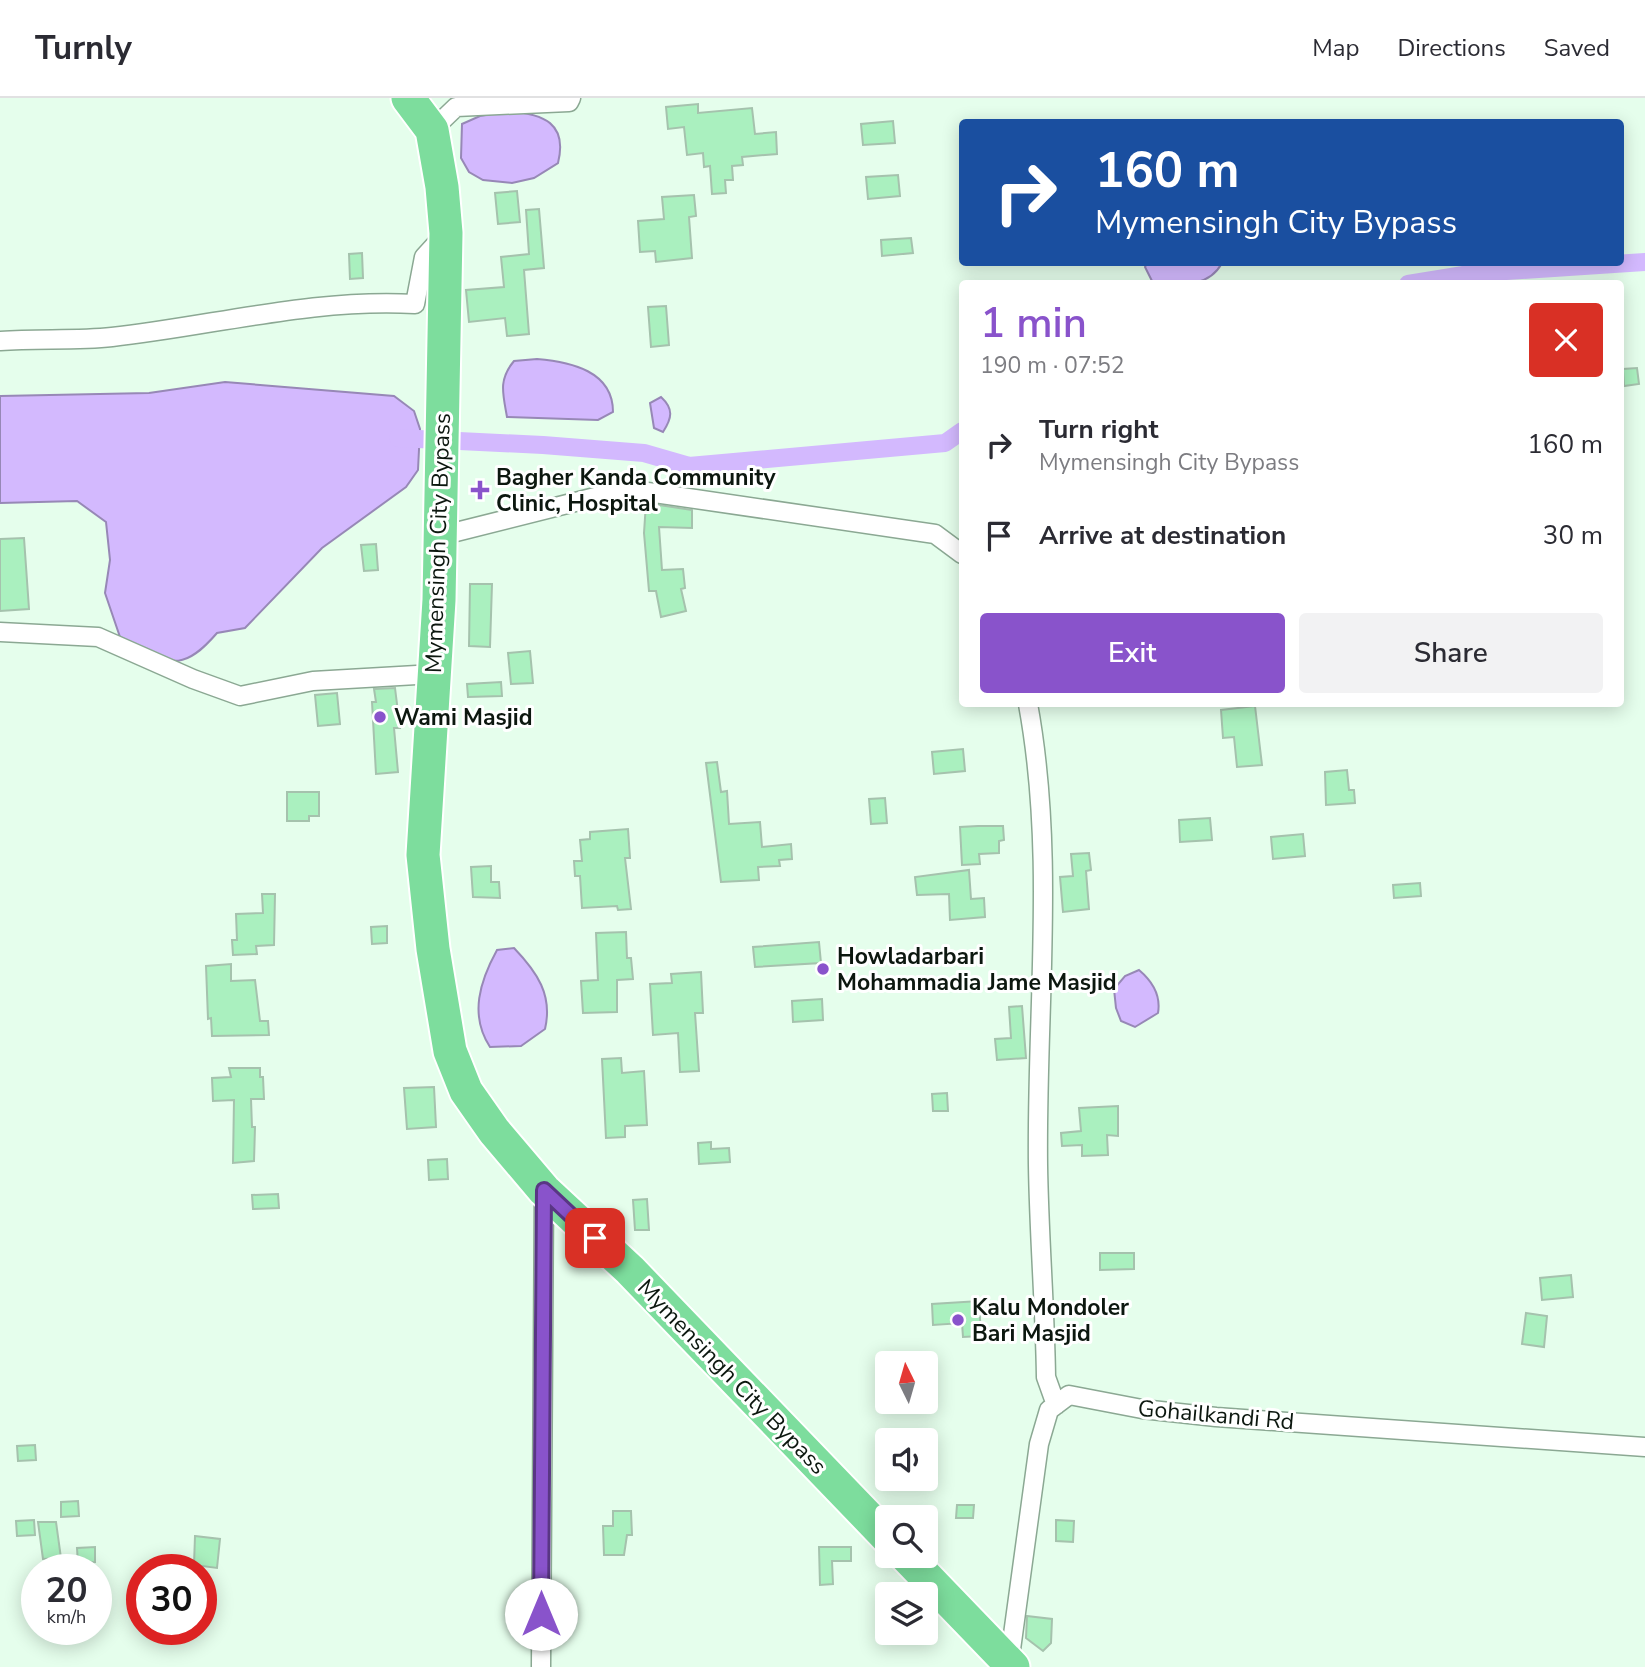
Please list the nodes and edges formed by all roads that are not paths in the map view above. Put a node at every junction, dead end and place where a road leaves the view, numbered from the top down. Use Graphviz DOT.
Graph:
graph roads {
  1 [pos="408,98"];
  2 [pos="571,98"];
  3 [pos="432,130"];
  4 [pos="446,233"];
  5 [pos="0,341"];
  6 [pos="440,536"];
  7 [pos="959,552"];
  8 [pos="0,632"];
  9 [pos="434,674"];
  10 [pos="1028,707"];
  11 [pos="544,1190"];
  12 [pos="1056,1405"];
  13 [pos="1645,1447"];
  14 [pos="875,1525"];
  15 [pos="917,1568"];
  16 [pos="1010,1666"];
  17 [pos="541,1667"];
  1 -- 3 [label="highway, Mymensingh City Bypass"];
  2 -- 3 [label="street"];
  3 -- 4 [label="highway, Mymensingh City Bypass"];
  4 -- 5 [label="street"];
  4 -- 6 [label="highway, Mymensingh City Bypass"];
  6 -- 7 [label="street"];
  6 -- 9 [label="highway, Mymensingh City Bypass"];
  8 -- 9 [label="street"];
  9 -- 11 [label="highway, Mymensingh City Bypass"];
  10 -- 12 [label="street"];
  11 -- 14 [label="highway, Mymensingh City Bypass"];
  11 -- 17 [label="street"];
  12 -- 13 [label="street, Gohailkandi Rd"];
  12 -- 16 [label="street"];
  15 -- 16 [label="highway"];
}
